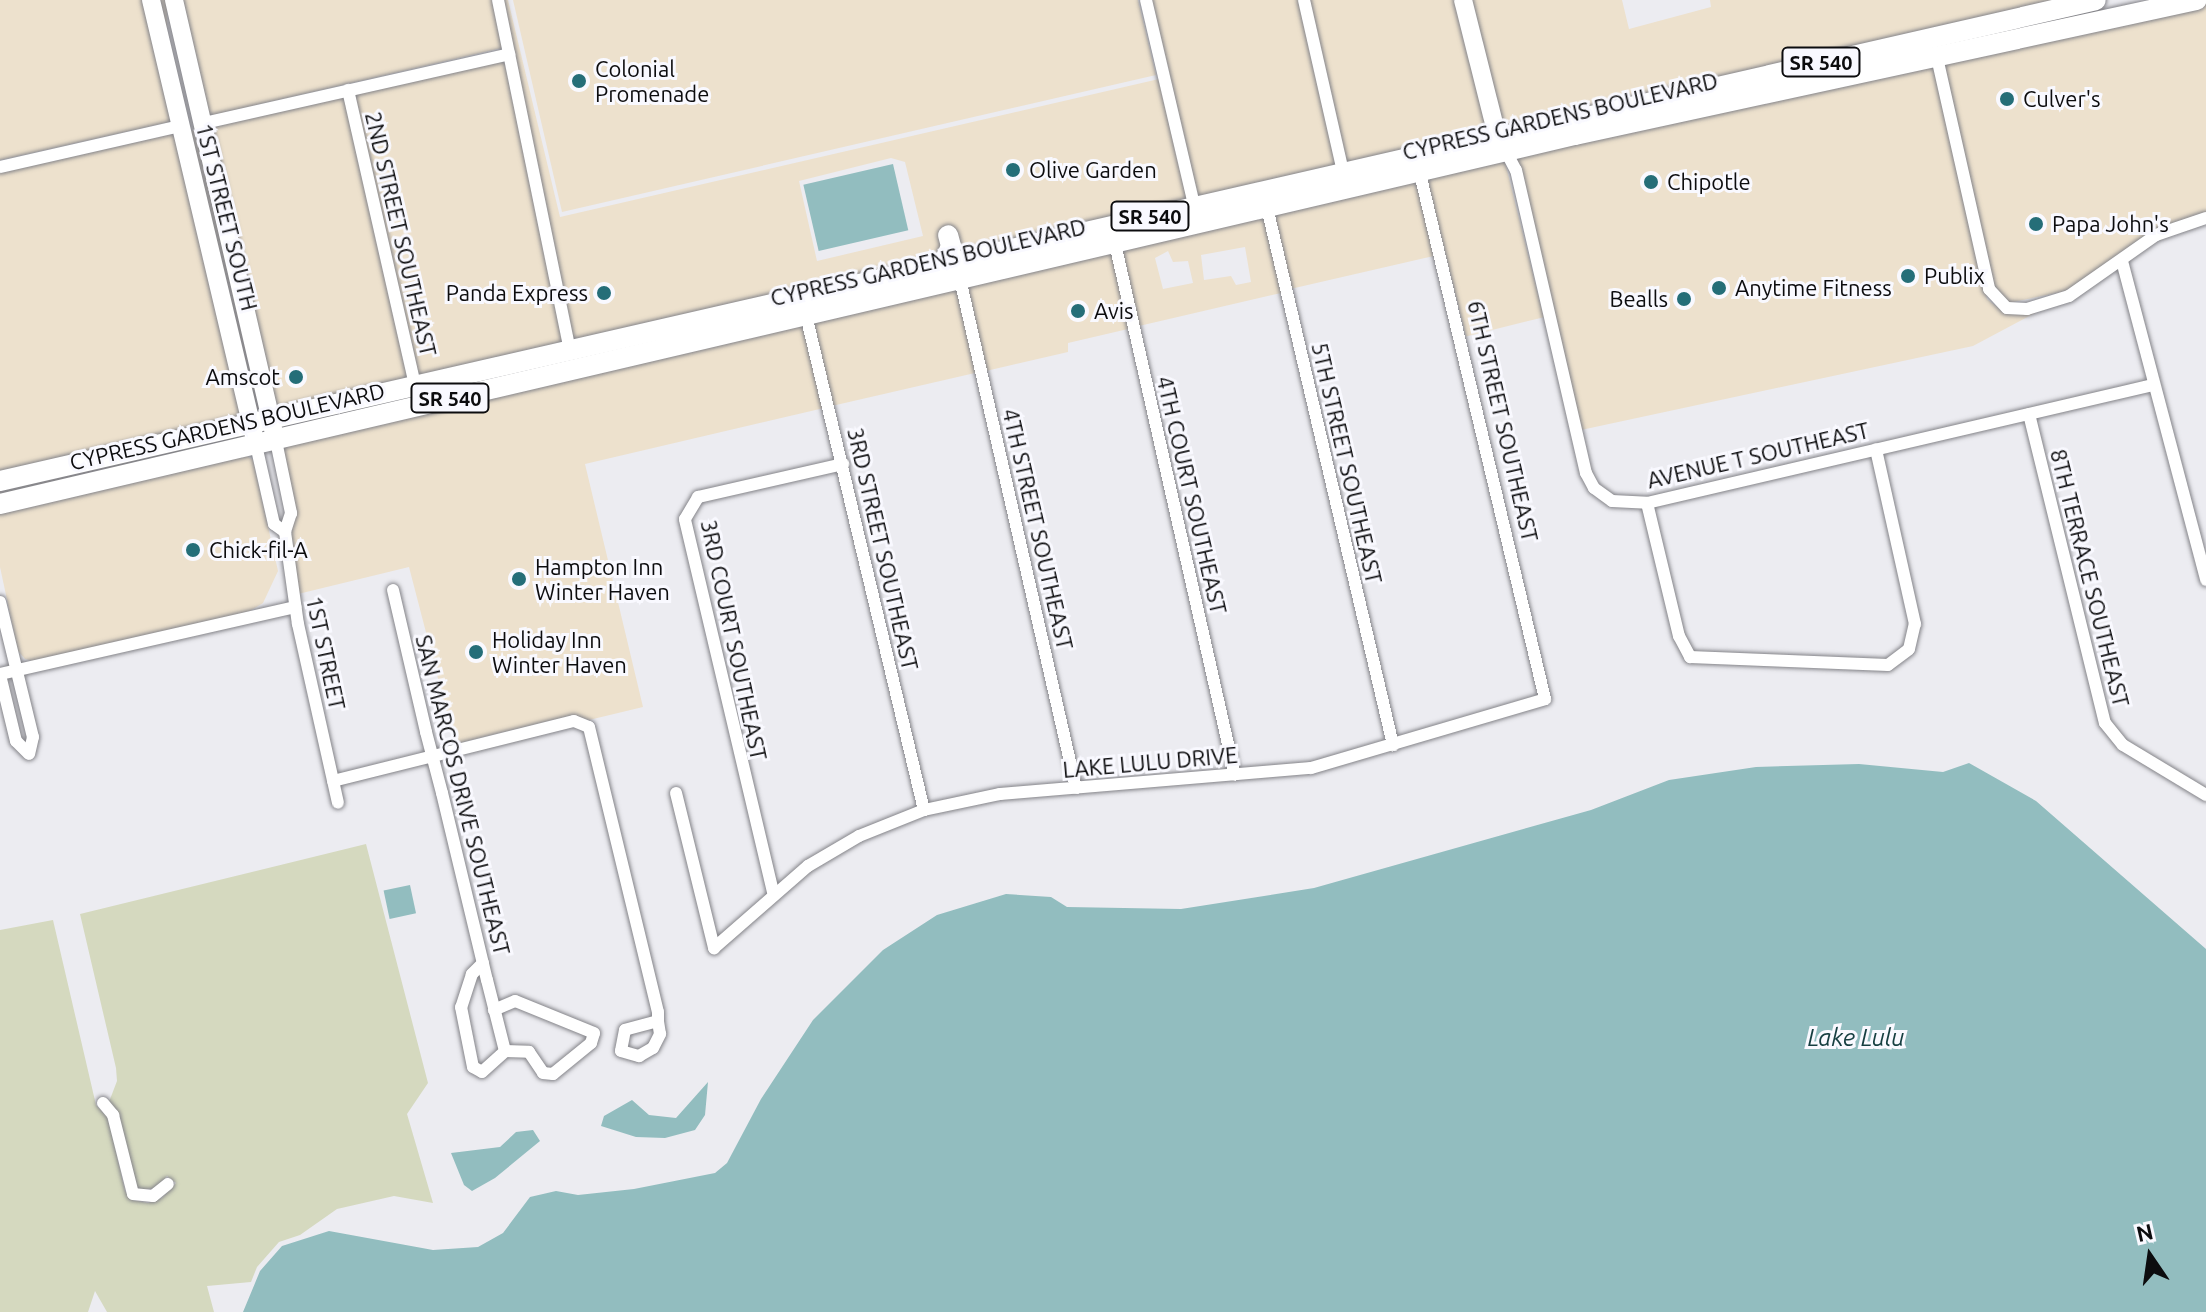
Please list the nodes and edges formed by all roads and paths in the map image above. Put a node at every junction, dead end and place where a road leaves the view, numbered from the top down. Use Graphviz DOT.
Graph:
graph roads {
  1 [pos="151,0"];
  2 [pos="174,0"];
  3 [pos="498,0"];
  4 [pos="1146,0"];
  5 [pos="1304,0"];
  6 [pos="1463,0"];
  7 [pos="2096,0"];
  8 [pos="2109,0"];
  9 [pos="2197,0"];
  10 [pos="2063,28"];
  11 [pos="1934,46"];
  12 [pos="509,54"];
  13 [pos="1785,70"];
  14 [pos="1710,87"];
  15 [pos="348,90"];
  16 [pos="1735,100"];
  17 [pos="204,123"];
  18 [pos="181,126"];
  19 [pos="1604,128"];
  20 [pos="1501,143"];
  21 [pos="1418,163"];
  22 [pos="0,167"];
  23 [pos="1344,180"];
  24 [pos="1265,198"];
  25 [pos="1196,215"];
  26 [pos="2206,218"];
  27 [pos="1112,234"];
  28 [pos="948,235"];
  29 [pos="1018,246"];
  30 [pos="2122,261"];
  31 [pos="946,263"];
  32 [pos="960,279"];
  33 [pos="886,296"];
  34 [pos="804,306"];
  35 [pos="570,350"];
  36 [pos="491,379"];
  37 [pos="2153,385"];
  38 [pos="421,395"];
  39 [pos="2029,414"];
  40 [pos="261,421"];
  41 [pos="266,443"];
  42 [pos="1876,449"];
  43 [pos="843,464"];
  44 [pos="0,481"];
  45 [pos="1647,503"];
  46 [pos="0,504"];
  47 [pos="285,532"];
  48 [pos="2206,580"];
  49 [pos="393,590"];
  50 [pos="0,602"];
  51 [pos="295,607"];
  52 [pos="17,671"];
  53 [pos="0,674"];
  54 [pos="1545,699"];
  55 [pos="1393,745"];
  56 [pos="432,756"];
  57 [pos="1235,775"];
  58 [pos="334,784"];
  59 [pos="1076,788"];
  60 [pos="676,793"];
  61 [pos="2206,795"];
  62 [pos="338,803"];
  63 [pos="924,810"];
  64 [pos="773,892"];
  65 [pos="483,963"];
  66 [pos="494,1010"];
  67 [pos="658,1021"];
  68 [pos="505,1051"];
  69 [pos="103,1103"];
  70 [pos="168,1184"];
  1 -- 18 [label="main road, 1ST STREET SOUTH"];
  2 -- 17 [label="main road, 1ST STREET SOUTH"];
  3 -- 12 [label="street"];
  4 -- 25 [label="street"];
  5 -- 23 [label="street"];
  6 -- 20 [label="main road"];
  7 -- 11 [label="main road, CYPRESS GARDENS BOULEVARD / SR 540"];
  8 -- 10 [label="main road"];
  9 -- 10 [label="main road, CYPRESS GARDENS BOULEVARD / SR 540"];
  10 -- 11 [label="main road, CYPRESS GARDENS BOULEVARD / SR 540"];
  11 -- 13 [label="main road, CYPRESS GARDENS BOULEVARD / SR 540"];
  11 -- 16 [label="main road, CYPRESS GARDENS BOULEVARD / SR 540"];
  11 -- 30 [label="street"];
  12 -- 15 [label="street"];
  12 -- 35 [label="street"];
  13 -- 14 [label="main road, CYPRESS GARDENS BOULEVARD / SR 540"];
  13 -- 16 [label="main road"];
  14 -- 19 [label="main road"];
  14 -- 20 [label="main road, CYPRESS GARDENS BOULEVARD / SR 540"];
  15 -- 17 [label="street"];
  15 -- 38 [label="street, 2ND STREET SOUTHEAST"];
  16 -- 19 [label="main road, CYPRESS GARDENS BOULEVARD / SR 540"];
  17 -- 40 [label="main road, 1ST STREET SOUTH"];
  18 -- 22 [label="street"];
  18 -- 40 [label="main road, 1ST STREET SOUTH"];
  19 -- 20 [label="main road, CYPRESS GARDENS BOULEVARD / SR 540"];
  20 -- 21 [label="main road, CYPRESS GARDENS BOULEVARD / SR 540"];
  20 -- 45 [label="street, AVENUE T SOUTHEAST"];
  21 -- 23 [label="main road, CYPRESS GARDENS BOULEVARD / SR 540"];
  21 -- 54 [label="street, 6TH STREET SOUTHEAST"];
  23 -- 24 [label="main road, CYPRESS GARDENS BOULEVARD / SR 540"];
  24 -- 25 [label="main road, CYPRESS GARDENS BOULEVARD / SR 540"];
  24 -- 55 [label="street, 5TH STREET SOUTHEAST"];
  25 -- 27 [label="main road, CYPRESS GARDENS BOULEVARD / SR 540"];
  26 -- 30 [label="street"];
  27 -- 29 [label="main road, CYPRESS GARDENS BOULEVARD / SR 540"];
  27 -- 32 [label="main road, CYPRESS GARDENS BOULEVARD / SR 540"];
  27 -- 57 [label="street, 4TH COURT SOUTHEAST"];
  28 -- 31 [label="main road"];
  29 -- 31 [label="main road, CYPRESS GARDENS BOULEVARD / SR 540"];
  29 -- 32 [label="main road"];
  30 -- 37 [label="street"];
  31 -- 33 [label="main road"];
  31 -- 34 [label="main road, CYPRESS GARDENS BOULEVARD / SR 540"];
  32 -- 33 [label="main road, CYPRESS GARDENS BOULEVARD / SR 540"];
  32 -- 59 [label="street, 4TH STREET SOUTHEAST"];
  33 -- 34 [label="main road, CYPRESS GARDENS BOULEVARD / SR 540"];
  34 -- 35 [label="main road, CYPRESS GARDENS BOULEVARD / SR 540"];
  34 -- 36 [label="main road, CYPRESS GARDENS BOULEVARD / SR 540"];
  34 -- 43 [label="street, 3RD STREET SOUTHEAST"];
  35 -- 36 [label="main road, CYPRESS GARDENS BOULEVARD / SR 540"];
  36 -- 38 [label="main road, CYPRESS GARDENS BOULEVARD / SR 540"];
  37 -- 39 [label="street, AVENUE T SOUTHEAST"];
  37 -- 48 [label="street"];
  38 -- 40 [label="main road, CYPRESS GARDENS BOULEVARD / SR 540"];
  38 -- 41 [label="main road, CYPRESS GARDENS BOULEVARD / SR 540"];
  39 -- 42 [label="street, AVENUE T SOUTHEAST"];
  39 -- 61 [label="street, 8TH TERRACE SOUTHEAST"];
  40 -- 41 [label="main road, 1ST STREET SOUTH"];
  40 -- 44 [label="main road, CYPRESS GARDENS BOULEVARD / SR 540"];
  41 -- 46 [label="main road, CYPRESS GARDENS BOULEVARD / SR 540"];
  41 -- 47 [label="street, 1ST STREET"];
  41 -- 47 [label="street, 1ST STREET"];
  42 -- 45 [label="street, AVENUE T SOUTHEAST"];
  42 -- 45 [label="street"];
  43 -- 63 [label="street, 3RD STREET SOUTHEAST"];
  43 -- 64 [label="street, 3RD COURT SOUTHEAST"];
  47 -- 51 [label="street, 1ST STREET"];
  49 -- 56 [label="street, SAN MARCOS DRIVE SOUTHEAST"];
  50 -- 52 [label="street"];
  51 -- 52 [label="street"];
  51 -- 58 [label="street, 1ST STREET"];
  52 -- 53 [label="street"];
  52 -- 53 [label="street"];
  54 -- 55 [label="street, LAKE LULU DRIVE"];
  55 -- 57 [label="street, LAKE LULU DRIVE"];
  56 -- 58 [label="street"];
  56 -- 65 [label="street, SAN MARCOS DRIVE SOUTHEAST"];
  56 -- 67 [label="street"];
  57 -- 59 [label="street, LAKE LULU DRIVE"];
  58 -- 62 [label="street"];
  59 -- 63 [label="street, LAKE LULU DRIVE"];
  60 -- 64 [label="street, LAKE LULU DRIVE"];
  63 -- 64 [label="street, LAKE LULU DRIVE"];
  65 -- 66 [label="street, SAN MARCOS DRIVE SOUTHEAST"];
  65 -- 68 [label="street"];
  66 -- 68 [label="street, SAN MARCOS DRIVE SOUTHEAST"];
  66 -- 68 [label="street"];
  69 -- 70 [label="street"];
}
